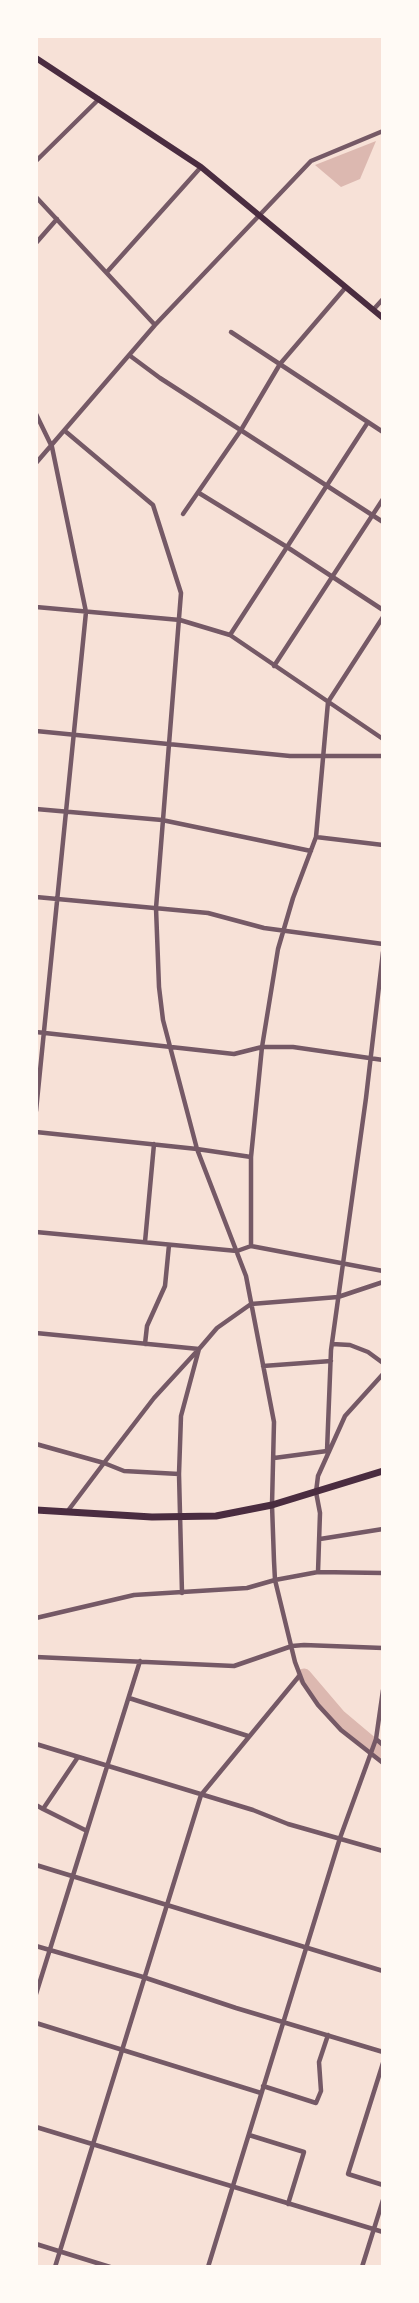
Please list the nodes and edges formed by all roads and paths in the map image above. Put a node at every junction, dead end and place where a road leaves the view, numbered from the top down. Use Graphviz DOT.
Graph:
graph roads {
  1 [pos="36,58"];
  2 [pos="99,99"];
  3 [pos="383,131"];
  4 [pos="36,161"];
  5 [pos="200,167"];
  6 [pos="36,197"];
  7 [pos="259,214"];
  8 [pos="57,219"];
  9 [pos="36,243"];
  10 [pos="107,272"];
  11 [pos="346,287"];
  12 [pos="383,299"];
  13 [pos="373,310"];
  14 [pos="383,318"];
  15 [pos="155,325"];
  16 [pos="231,332"];
  17 [pos="129,355"];
  18 [pos="280,364"];
  19 [pos="36,414"];
  20 [pos="368,422"];
  21 [pos="240,430"];
  22 [pos="65,431"];
  23 [pos="383,432"];
  24 [pos="52,447"];
  25 [pos="36,463"];
  26 [pos="327,485"];
  27 [pos="199,493"];
  28 [pos="383,499"];
  29 [pos="183,514"];
  30 [pos="373,515"];
  31 [pos="383,522"];
  32 [pos="287,547"];
  33 [pos="332,577"];
  34 [pos="36,607"];
  35 [pos="383,610"];
  36 [pos="86,612"];
  37 [pos="383,617"];
  38 [pos="180,620"];
  39 [pos="230,634"];
  40 [pos="274,666"];
  41 [pos="328,702"];
  42 [pos="36,731"];
  43 [pos="73,734"];
  44 [pos="383,739"];
  45 [pos="170,744"];
  46 [pos="323,756"];
  47 [pos="383,756"];
  48 [pos="36,809"];
  49 [pos="66,812"];
  50 [pos="162,820"];
  51 [pos="316,837"];
  52 [pos="383,845"];
  53 [pos="311,851"];
  54 [pos="36,897"];
  55 [pos="57,899"];
  56 [pos="156,908"];
  57 [pos="283,931"];
  58 [pos="383,944"];
  59 [pos="383,952"];
  60 [pos="36,1032"];
  61 [pos="44,1033"];
  62 [pos="170,1046"];
  63 [pos="262,1047"];
  64 [pos="370,1058"];
  65 [pos="383,1060"];
  66 [pos="36,1111"];
  67 [pos="36,1132"];
  68 [pos="154,1144"];
  69 [pos="197,1149"];
  70 [pos="251,1157"];
  71 [pos="36,1232"];
  72 [pos="145,1242"];
  73 [pos="169,1245"];
  74 [pos="251,1246"];
  75 [pos="237,1251"];
  76 [pos="343,1265"];
  77 [pos="383,1271"];
  78 [pos="383,1282"];
  79 [pos="338,1297"];
  80 [pos="252,1304"];
  81 [pos="36,1333"];
  82 [pos="145,1344"];
  83 [pos="332,1344"];
  84 [pos="199,1349"];
  85 [pos="331,1361"];
  86 [pos="383,1363"];
  87 [pos="263,1366"];
  88 [pos="383,1374"];
  89 [pos="36,1444"];
  90 [pos="327,1451"];
  91 [pos="274,1458"];
  92 [pos="104,1463"];
  93 [pos="383,1471"];
  94 [pos="179,1474"];
  95 [pos="316,1492"];
  96 [pos="272,1505"];
  97 [pos="36,1510"];
  98 [pos="67,1512"];
  99 [pos="180,1518"];
  100 [pos="383,1530"];
  101 [pos="320,1538"];
  102 [pos="318,1572"];
  103 [pos="383,1573"];
  104 [pos="276,1580"];
  105 [pos="182,1593"];
  106 [pos="36,1618"];
  107 [pos="292,1646"];
  108 [pos="383,1648"];
  109 [pos="36,1657"];
  110 [pos="140,1661"];
  111 [pos="300,1675"];
  112 [pos="383,1690"];
  113 [pos="128,1698"];
  114 [pos="381,1722"];
  115 [pos="248,1736"];
  116 [pos="375,1740"];
  117 [pos="36,1744"];
  118 [pos="383,1745"];
  119 [pos="370,1753"];
  120 [pos="78,1757"];
  121 [pos="383,1763"];
  122 [pos="107,1764"];
  123 [pos="201,1795"];
  124 [pos="36,1805"];
  125 [pos="43,1809"];
  126 [pos="87,1831"];
  127 [pos="340,1838"];
  128 [pos="383,1851"];
  129 [pos="36,1865"];
  130 [pos="73,1875"];
  131 [pos="167,1905"];
  132 [pos="36,1946"];
  133 [pos="307,1946"];
  134 [pos="50,1950"];
  135 [pos="383,1971"];
  136 [pos="143,1976"];
  137 [pos="36,1994"];
  138 [pos="284,2020"];
  139 [pos="36,2024"];
  140 [pos="328,2035"];
  141 [pos="122,2051"];
  142 [pos="383,2052"];
  143 [pos="383,2063"];
  144 [pos="263,2086"];
  145 [pos="261,2093"];
  146 [pos="36,2127"];
  147 [pos="250,2135"];
  148 [pos="92,2144"];
  149 [pos="383,2185"];
  150 [pos="233,2188"];
  151 [pos="383,2200"];
  152 [pos="288,2204"];
  153 [pos="374,2229"];
  154 [pos="383,2232"];
  155 [pos="36,2244"];
  156 [pos="60,2251"];
  157 [pos="55,2267"];
  158 [pos="110,2267"];
  159 [pos="208,2267"];
  160 [pos="362,2267"];
  1 -- 2 [label="main road"];
  2 -- 4 [label="street"];
  2 -- 5 [label="main road"];
  3 -- 7 [label="street"];
  5 -- 7 [label="main road"];
  5 -- 10 [label="street"];
  6 -- 8 [label="street"];
  7 -- 11 [label="main road"];
  7 -- 15 [label="street"];
  8 -- 9 [label="street"];
  8 -- 10 [label="street"];
  10 -- 15 [label="street"];
  11 -- 13 [label="main road"];
  11 -- 18 [label="street"];
  12 -- 13 [label="street"];
  13 -- 14 [label="main road"];
  15 -- 17 [label="street"];
  16 -- 18 [label="street"];
  17 -- 21 [label="street"];
  17 -- 22 [label="street"];
  18 -- 20 [label="street"];
  18 -- 21 [label="street"];
  19 -- 24 [label="street"];
  20 -- 23 [label="street"];
  20 -- 26 [label="street"];
  21 -- 26 [label="street"];
  21 -- 27 [label="street"];
  22 -- 24 [label="street"];
  22 -- 38 [label="street"];
  24 -- 25 [label="street"];
  24 -- 36 [label="street"];
  26 -- 30 [label="street"];
  26 -- 32 [label="street"];
  27 -- 29 [label="street"];
  27 -- 32 [label="street"];
  28 -- 30 [label="street"];
  30 -- 31 [label="street"];
  30 -- 33 [label="street"];
  32 -- 33 [label="street"];
  32 -- 39 [label="street"];
  33 -- 35 [label="street"];
  33 -- 40 [label="street"];
  34 -- 36 [label="street"];
  36 -- 38 [label="street"];
  36 -- 43 [label="street"];
  37 -- 41 [label="street"];
  38 -- 39 [label="street"];
  38 -- 45 [label="street"];
  39 -- 40 [label="street"];
  40 -- 41 [label="street"];
  41 -- 44 [label="street"];
  41 -- 46 [label="street"];
  42 -- 43 [label="street"];
  43 -- 45 [label="street"];
  43 -- 49 [label="street"];
  45 -- 46 [label="street"];
  45 -- 50 [label="street"];
  46 -- 47 [label="street"];
  46 -- 51 [label="street"];
  48 -- 49 [label="street"];
  49 -- 50 [label="street"];
  49 -- 55 [label="street"];
  50 -- 53 [label="street"];
  50 -- 56 [label="street"];
  51 -- 52 [label="street"];
  51 -- 53 [label="street"];
  53 -- 57 [label="street"];
  54 -- 55 [label="street"];
  55 -- 56 [label="street"];
  55 -- 61 [label="street"];
  56 -- 57 [label="street"];
  56 -- 62 [label="street"];
  57 -- 58 [label="street"];
  57 -- 63 [label="street"];
  59 -- 64 [label="street"];
  60 -- 61 [label="street"];
  61 -- 62 [label="street"];
  61 -- 66 [label="street"];
  62 -- 63 [label="street"];
  62 -- 69 [label="street"];
  63 -- 64 [label="street"];
  63 -- 70 [label="street"];
  64 -- 65 [label="street"];
  64 -- 76 [label="street"];
  67 -- 68 [label="street"];
  68 -- 69 [label="street"];
  68 -- 72 [label="street"];
  69 -- 70 [label="street"];
  69 -- 75 [label="street"];
  70 -- 74 [label="street"];
  71 -- 72 [label="street"];
  72 -- 73 [label="street"];
  73 -- 75 [label="street"];
  73 -- 82 [label="street"];
  74 -- 75 [label="street"];
  74 -- 76 [label="street"];
  75 -- 80 [label="street"];
  76 -- 77 [label="street"];
  76 -- 79 [label="street"];
  78 -- 79 [label="street"];
  79 -- 80 [label="street"];
  79 -- 83 [label="street"];
  80 -- 84 [label="street"];
  80 -- 87 [label="street"];
  81 -- 82 [label="street"];
  82 -- 84 [label="street"];
  83 -- 85 [label="street"];
  83 -- 86 [label="street"];
  84 -- 92 [label="street"];
  84 -- 94 [label="street"];
  85 -- 87 [label="street"];
  85 -- 90 [label="street"];
  87 -- 91 [label="street"];
  88 -- 90 [label="street"];
  89 -- 92 [label="street"];
  90 -- 91 [label="street"];
  90 -- 95 [label="street"];
  91 -- 96 [label="street"];
  92 -- 94 [label="street"];
  92 -- 98 [label="street"];
  93 -- 95 [label="main road"];
  94 -- 99 [label="street"];
  95 -- 96 [label="main road"];
  95 -- 101 [label="street"];
  96 -- 99 [label="main road"];
  96 -- 104 [label="street"];
  97 -- 98 [label="main road"];
  98 -- 99 [label="main road"];
  99 -- 105 [label="street"];
  100 -- 101 [label="street"];
  101 -- 102 [label="street"];
  102 -- 103 [label="street"];
  102 -- 104 [label="street"];
  104 -- 105 [label="street"];
  104 -- 107 [label="street"];
  105 -- 106 [label="street"];
  107 -- 108 [label="street"];
  107 -- 110 [label="street"];
  107 -- 111 [label="street"];
  109 -- 110 [label="street"];
  110 -- 113 [label="street"];
  111 -- 115 [label="street"];
  111 -- 119 [label="street"];
  112 -- 114 [label="street"];
  113 -- 115 [label="street"];
  113 -- 122 [label="street"];
  114 -- 116 [label="street"];
  115 -- 123 [label="street"];
  116 -- 118 [label="street"];
  116 -- 119 [label="street"];
  117 -- 120 [label="street"];
  119 -- 121 [label="street"];
  119 -- 127 [label="street"];
  120 -- 122 [label="street"];
  120 -- 125 [label="street"];
  122 -- 123 [label="street"];
  122 -- 126 [label="street"];
  123 -- 127 [label="street"];
  123 -- 131 [label="street"];
  124 -- 125 [label="street"];
  125 -- 126 [label="street"];
  126 -- 130 [label="street"];
  127 -- 128 [label="street"];
  127 -- 133 [label="street"];
  129 -- 130 [label="street"];
  130 -- 131 [label="street"];
  130 -- 134 [label="street"];
  131 -- 133 [label="street"];
  131 -- 136 [label="street"];
  132 -- 134 [label="street"];
  133 -- 135 [label="street"];
  133 -- 138 [label="street"];
  134 -- 136 [label="street"];
  134 -- 137 [label="street"];
  136 -- 138 [label="street"];
  136 -- 141 [label="street"];
  138 -- 140 [label="street"];
  138 -- 144 [label="street"];
  139 -- 141 [label="street"];
  140 -- 142 [label="street"];
  140 -- 144 [label="street"];
  141 -- 145 [label="street"];
  141 -- 148 [label="street"];
  143 -- 149 [label="street"];
  144 -- 145 [label="street"];
  145 -- 147 [label="street"];
  146 -- 148 [label="street"];
  147 -- 150 [label="street"];
  147 -- 152 [label="street"];
  148 -- 150 [label="street"];
  148 -- 156 [label="street"];
  150 -- 152 [label="street"];
  150 -- 159 [label="street"];
  151 -- 153 [label="street"];
  152 -- 153 [label="street"];
  153 -- 154 [label="street"];
  153 -- 160 [label="street"];
  155 -- 156 [label="street"];
  156 -- 157 [label="street"];
  156 -- 158 [label="street"];
}
